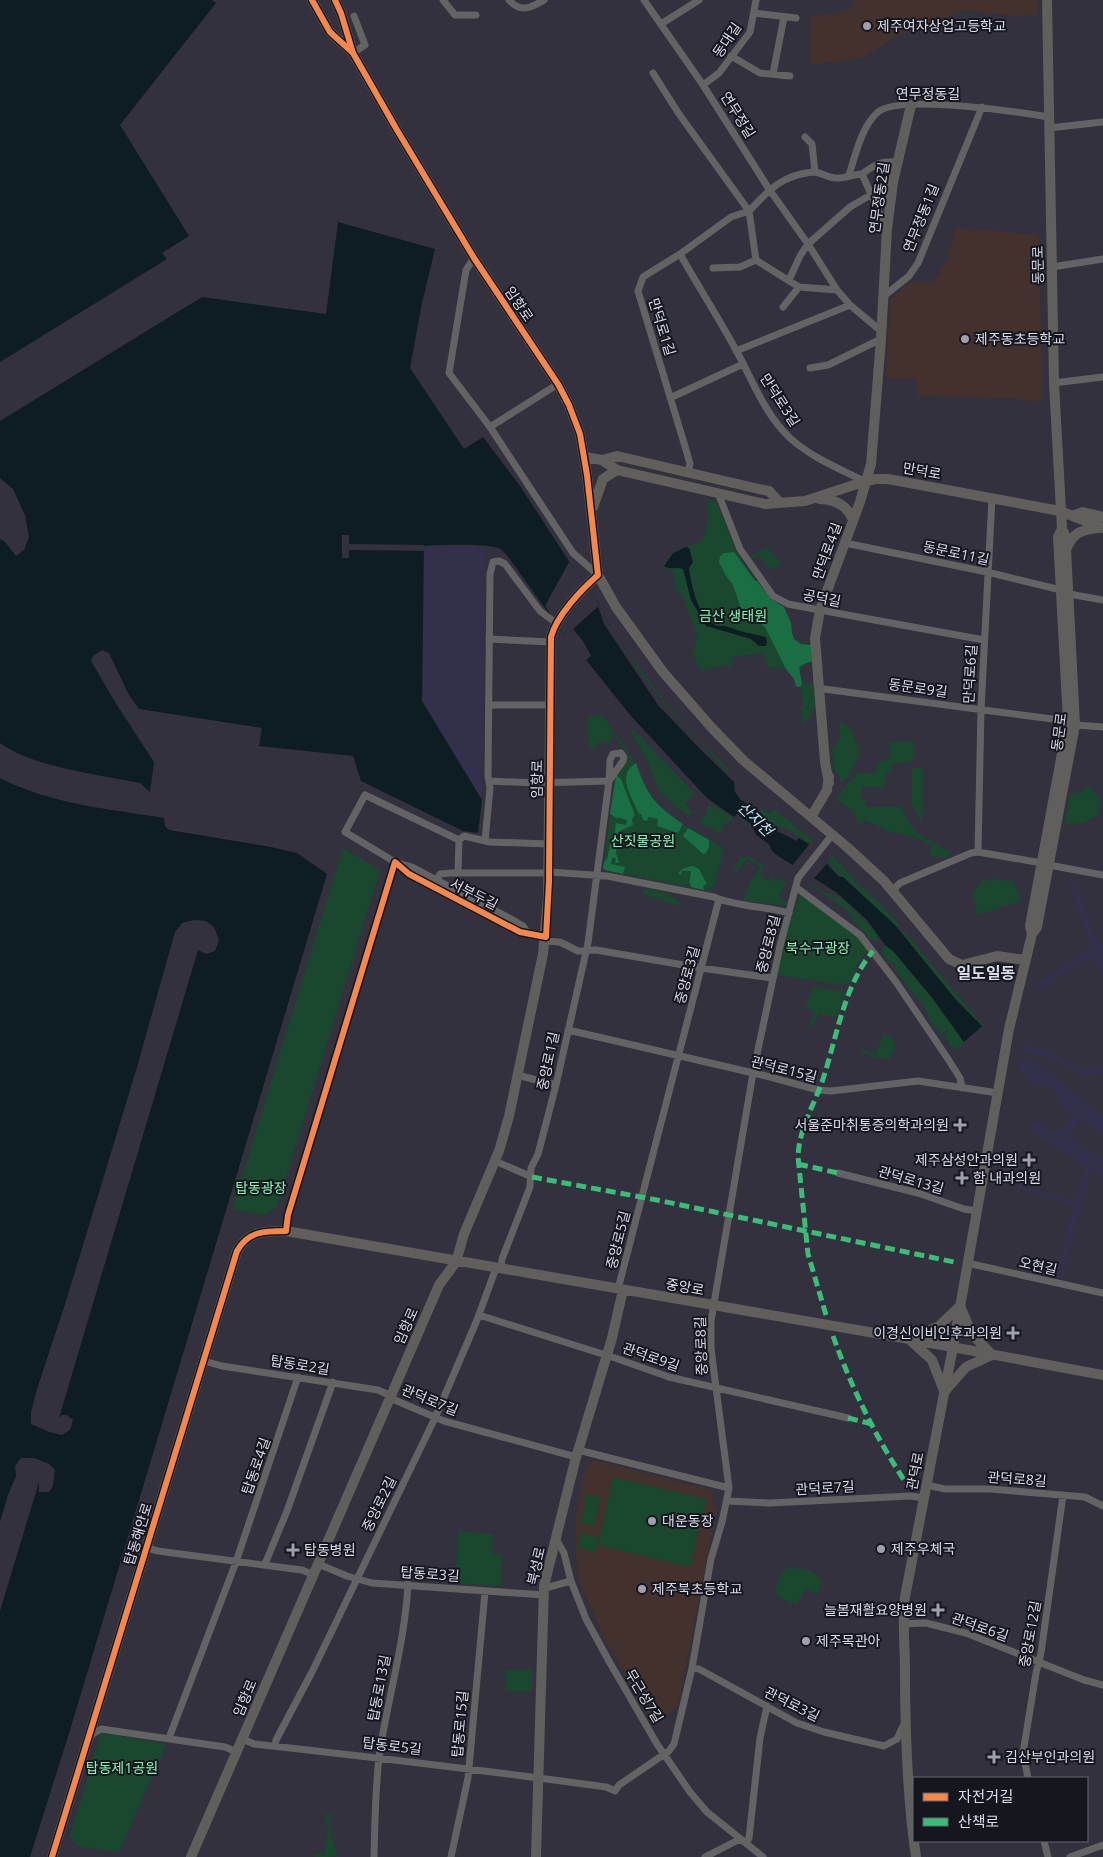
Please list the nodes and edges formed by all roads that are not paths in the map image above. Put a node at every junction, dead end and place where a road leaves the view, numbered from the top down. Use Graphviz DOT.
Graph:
graph roads {
  1 [pos="312,0"];
  2 [pos="335,0"];
  3 [pos="443,0"];
  4 [pos="509,0"];
  5 [pos="544,0"];
  6 [pos="644,0"];
  7 [pos="699,0"];
  8 [pos="756,0"];
  9 [pos="1047,0"];
  10 [pos="754,12"];
  11 [pos="476,15"];
  12 [pos="354,16"];
  13 [pos="784,17"];
  14 [pos="796,18"];
  15 [pos="661,24"];
  16 [pos="353,53"];
  17 [pos="731,56"];
  18 [pos="653,73"];
  19 [pos="773,74"];
  20 [pos="790,76"];
  21 [pos="703,85"];
  22 [pos="911,105"];
  23 [pos="982,107"];
  24 [pos="1049,117"];
  25 [pos="1103,122"];
  26 [pos="1050,128"];
  27 [pos="805,137"];
  28 [pos="898,162"];
  29 [pos="815,172"];
  30 [pos="862,174"];
  31 [pos="850,175"];
  32 [pos="893,182"];
  33 [pos="769,190"];
  34 [pos="872,194"];
  35 [pos="749,211"];
  36 [pos="887,229"];
  37 [pos="808,244"];
  38 [pos="680,254"];
  39 [pos="474,258"];
  40 [pos="1103,259"];
  41 [pos="756,260"];
  42 [pos="1052,267"];
  43 [pos="713,268"];
  44 [pos="789,280"];
  45 [pos="799,287"];
  46 [pos="837,290"];
  47 [pos="884,296"];
  48 [pos="850,305"];
  49 [pos="783,307"];
  50 [pos="881,335"];
  51 [pos="736,351"];
  52 [pos="743,364"];
  53 [pos="810,368"];
  54 [pos="1103,377"];
  55 [pos="1054,383"];
  56 [pos="558,384"];
  57 [pos="670,398"];
  58 [pos="490,427"];
  59 [pos="585,457"];
  60 [pos="602,460"];
  61 [pos="618,470"];
  62 [pos="688,473"];
  63 [pos="866,482"];
  64 [pos="718,493"];
  65 [pos="992,498"];
  66 [pos="811,500"];
  67 [pos="780,503"];
  68 [pos="1060,511"];
  69 [pos="591,513"];
  70 [pos="853,520"];
  71 [pos="1102,524"];
  72 [pos="1062,529"];
  73 [pos="845,543"];
  74 [pos="1066,549"];
  75 [pos="987,572"];
  76 [pos="598,574"];
  77 [pos="1065,592"];
  78 [pos="1103,600"];
  79 [pos="820,610"];
  80 [pos="556,623"];
  81 [pos="817,631"];
  82 [pos="489,639"];
  83 [pos="984,640"];
  84 [pos="551,642"];
  85 [pos="824,689"];
  86 [pos="489,705"];
  87 [pos="550,705"];
  88 [pos="981,710"];
  89 [pos="1072,723"];
  90 [pos="1103,727"];
  91 [pos="489,781"];
  92 [pos="609,781"];
  93 [pos="550,782"];
  94 [pos="829,783"];
  95 [pos="811,817"];
  96 [pos="832,835"];
  97 [pos="460,840"];
  98 [pos="485,840"];
  99 [pos="549,844"];
  100 [pos="978,852"];
  101 [pos="395,862"];
  102 [pos="1045,864"];
  103 [pos="549,872"];
  104 [pos="458,873"];
  105 [pos="597,875"];
  106 [pos="1103,875"];
  107 [pos="437,880"];
  108 [pos="797,888"];
  109 [pos="893,890"];
  110 [pos="719,899"];
  111 [pos="789,913"];
  112 [pos="528,933"];
  113 [pos="546,939"];
  114 [pos="586,950"];
  115 [pos="1025,960"];
  116 [pos="701,968"];
  117 [pos="772,978"];
  118 [pos="568,1030"];
  119 [pos="678,1057"];
  120 [pos="753,1073"];
  121 [pos="518,1075"];
  122 [pos="556,1085"];
  123 [pos="962,1088"];
  124 [pos="998,1093"];
  125 [pos="495,1161"];
  126 [pos="838,1173"];
  127 [pos="531,1176"];
  128 [pos="642,1197"];
  129 [pos="977,1211"];
  130 [pos="263,1231"];
  131 [pos="456,1262"];
  132 [pos="967,1263"];
  133 [pos="498,1269"];
  134 [pos="621,1290"];
  135 [pos="1103,1293"];
  136 [pos="713,1306"];
  137 [pos="960,1306"];
  138 [pos="479,1315"];
  139 [pos="909,1339"];
  140 [pos="953,1347"];
  141 [pos="992,1355"];
  142 [pos="607,1356"];
  143 [pos="204,1361"];
  144 [pos="1103,1375"];
  145 [pos="298,1377"];
  146 [pos="333,1382"];
  147 [pos="716,1389"];
  148 [pos="944,1392"];
  149 [pos="391,1397"];
  150 [pos="435,1418"];
  151 [pos="848,1418"];
  152 [pos="577,1453"];
  153 [pos="927,1485"];
  154 [pos="729,1488"];
  155 [pos="1063,1495"];
  156 [pos="924,1498"];
  157 [pos="727,1501"];
  158 [pos="1103,1506"];
  159 [pos="556,1539"];
  160 [pos="147,1548"];
  161 [pos="236,1562"];
  162 [pos="266,1564"];
  163 [pos="318,1564"];
  164 [pos="314,1575"];
  165 [pos="356,1579"];
  166 [pos="571,1581"];
  167 [pos="408,1584"];
  168 [pos="544,1590"];
  169 [pos="485,1592"];
  170 [pos="903,1624"];
  171 [pos="1039,1662"];
  172 [pos="692,1668"];
  173 [pos="1103,1685"];
  174 [pos="767,1706"];
  175 [pos="906,1722"];
  176 [pos="168,1738"];
  177 [pos="243,1739"];
  178 [pos="86,1742"];
  179 [pos="276,1746"];
  180 [pos="237,1752"];
  181 [pos="664,1754"];
  182 [pos="379,1757"];
  183 [pos="469,1769"];
  184 [pos="1028,1777"];
  185 [pos="539,1778"];
  186 [pos="913,1834"];
  187 [pos="743,1841"];
  188 [pos="914,1842"];
  189 [pos="1044,1842"];
  190 [pos="1103,1845"];
  191 [pos="53,1857"];
  192 [pos="192,1857"];
  193 [pos="374,1857"];
  194 [pos="451,1857"];
  195 [pos="536,1857"];
  196 [pos="705,1857"];
  197 [pos="763,1857"];
  198 [pos="916,1857"];
  199 [pos="1048,1857"];
  200 [pos="1070,1857"];
  1 -- 16 [label="main road, 임항로"];
  2 -- 16 [label="main road, 임항로"];
  3 -- 11 [label="street"];
  4 -- 5 [label="street"];
  6 -- 15 [label="street, 연무정길"];
  7 -- 15 [label="street"];
  8 -- 10 [label="street, 동대길"];
  9 -- 24 [label="main road, 동문로"];
  10 -- 13 [label="street"];
  10 -- 17 [label="street, 동대길"];
  12 -- 16 [label="street"];
  13 -- 14 [label="street"];
  13 -- 19 [label="street"];
  15 -- 21 [label="street, 연무정길"];
  16 -- 39 [label="main road, 임항로"];
  17 -- 19 [label="street"];
  17 -- 21 [label="street, 동대길"];
  18 -- 35 [label="street"];
  19 -- 20 [label="street"];
  21 -- 33 [label="street, 연무정길"];
  22 -- 23 [label="street, 연무정동길"];
  22 -- 28 [label="main road, 연무정동2길"];
  22 -- 31 [label="street, 연무정동길"];
  23 -- 24 [label="street, 연무정동길"];
  23 -- 47 [label="street, 연무정동1길"];
  24 -- 26 [label="main road, 동문로"];
  25 -- 26 [label="street"];
  26 -- 42 [label="main road, 동문로"];
  27 -- 29 [label="street"];
  28 -- 30 [label="street"];
  28 -- 32 [label="main road, 연무정동2길"];
  29 -- 31 [label="street"];
  29 -- 33 [label="street"];
  30 -- 31 [label="street"];
  30 -- 34 [label="street"];
  32 -- 34 [label="street"];
  32 -- 36 [label="main road, 연무정동2길"];
  33 -- 35 [label="street"];
  33 -- 37 [label="street, 연무정길"];
  34 -- 36 [label="street"];
  34 -- 37 [label="street"];
  35 -- 38 [label="street"];
  35 -- 41 [label="street"];
  36 -- 47 [label="main road, 연무정동2길"];
  37 -- 44 [label="street"];
  37 -- 46 [label="street, 연무정길"];
  38 -- 51 [label="street, 만덕로3길"];
  38 -- 57 [label="street, 만덕로1길"];
  39 -- 56 [label="main road, 임항로"];
  39 -- 58 [label="street"];
  40 -- 42 [label="street"];
  41 -- 43 [label="street"];
  41 -- 44 [label="street"];
  42 -- 55 [label="main road, 동문로"];
  44 -- 45 [label="street"];
  45 -- 46 [label="street"];
  45 -- 49 [label="street"];
  46 -- 48 [label="street, 연무정길"];
  47 -- 50 [label="main road"];
  48 -- 50 [label="street, 연무정길"];
  48 -- 51 [label="street"];
  50 -- 53 [label="street"];
  50 -- 63 [label="main road"];
  51 -- 52 [label="street, 만덕로3길"];
  52 -- 57 [label="street"];
  52 -- 63 [label="street, 만덕로3길"];
  54 -- 55 [label="street"];
  55 -- 68 [label="main road, 동문로"];
  56 -- 58 [label="street"];
  56 -- 59 [label="main road, 임항로"];
  57 -- 62 [label="street, 만덕로1길"];
  58 -- 76 [label="street"];
  59 -- 60 [label="main road, 만덕로"];
  59 -- 69 [label="main road, 임항로"];
  60 -- 61 [label="main road, 만덕로"];
  60 -- 62 [label="main road, 만덕로"];
  61 -- 64 [label="main road, 만덕로"];
  61 -- 69 [label="main road"];
  62 -- 67 [label="main road, 만덕로"];
  63 -- 65 [label="main road, 만덕로"];
  63 -- 66 [label="main road, 만덕로"];
  63 -- 70 [label="main road, 만덕로4길"];
  64 -- 67 [label="main road, 만덕로"];
  64 -- 79 [label="street, 공덕길"];
  65 -- 68 [label="main road, 만덕로"];
  65 -- 75 [label="street, 만덕로6길"];
  66 -- 67 [label="main road, 만덕로"];
  66 -- 70 [label="main road"];
  68 -- 71 [label="main road, 만덕로"];
  68 -- 72 [label="main road, 동문로"];
  69 -- 76 [label="main road, 임항로"];
  70 -- 73 [label="main road, 만덕로4길"];
  71 -- 74 [label="main road"];
  72 -- 74 [label="main road, 동문로"];
  72 -- 77 [label="main road, 동문로"];
  73 -- 75 [label="street, 동문로11길"];
  73 -- 79 [label="main road, 만덕로4길"];
  74 -- 77 [label="main road, 동문로"];
  75 -- 77 [label="street, 동문로11길"];
  75 -- 83 [label="street, 만덕로6길"];
  76 -- 80 [label="main road"];
  76 -- 95 [label="main road"];
  77 -- 78 [label="street, 동문로11길"];
  77 -- 89 [label="main road, 동문로"];
  79 -- 81 [label="main road, 만덕로4길"];
  79 -- 83 [label="street, 공덕길"];
  80 -- 82 [label="street"];
  80 -- 84 [label="main road, 임항로"];
  81 -- 85 [label="main road, 만덕로4길"];
  81 -- 94 [label="main road, 만덕로4길"];
  82 -- 84 [label="street"];
  82 -- 86 [label="street"];
  83 -- 88 [label="street, 만덕로6길"];
  84 -- 87 [label="main road, 임항로"];
  85 -- 88 [label="street, 동문로9길"];
  85 -- 94 [label="main road, 만덕로4길"];
  86 -- 87 [label="street"];
  86 -- 91 [label="street"];
  87 -- 93 [label="main road, 임항로"];
  88 -- 89 [label="street, 동문로9길"];
  88 -- 100 [label="street, 만덕로6길"];
  89 -- 90 [label="street, 동문로9길"];
  89 -- 102 [label="main road, 동문로"];
  91 -- 93 [label="street, 임항로"];
  91 -- 98 [label="street"];
  92 -- 93 [label="street, 임항로"];
  92 -- 105 [label="street, 중앙로1길"];
  93 -- 99 [label="main road, 임항로"];
  94 -- 95 [label="main road, 만덕로4길"];
  95 -- 96 [label="main road"];
  96 -- 108 [label="street, 중앙로8길"];
  96 -- 109 [label="main road"];
  97 -- 98 [label="street"];
  97 -- 101 [label="street, 서부두길"];
  97 -- 104 [label="street"];
  98 -- 99 [label="street"];
  99 -- 103 [label="main road, 임항로"];
  100 -- 102 [label="street"];
  100 -- 109 [label="street"];
  101 -- 107 [label="street, 서부두길"];
  101 -- 112 [label="street, 서부두길"];
  102 -- 106 [label="street"];
  102 -- 115 [label="main road, 동문로"];
  103 -- 104 [label="street"];
  103 -- 105 [label="street"];
  103 -- 113 [label="main road, 임항로"];
  104 -- 107 [label="street"];
  105 -- 110 [label="street"];
  105 -- 114 [label="street, 중앙로1길"];
  107 -- 112 [label="street, 서부두길"];
  108 -- 111 [label="street, 중앙로8길"];
  108 -- 123 [label="street"];
  109 -- 115 [label="main road"];
  110 -- 111 [label="street"];
  110 -- 116 [label="street, 중앙로3길"];
  111 -- 117 [label="street, 중앙로8길"];
  112 -- 113 [label="street, 서부두길"];
  113 -- 114 [label="street, 서부두길"];
  113 -- 121 [label="main road, 임항로"];
  114 -- 116 [label="street, 서부두길"];
  114 -- 118 [label="street, 중앙로1길"];
  115 -- 124 [label="main road, 동문로"];
  116 -- 117 [label="street, 서부두길"];
  116 -- 119 [label="street, 중앙로3길"];
  117 -- 120 [label="street, 중앙로8길"];
  118 -- 119 [label="street, 관덕로15길"];
  118 -- 122 [label="street, 중앙로1길"];
  119 -- 120 [label="street, 관덕로15길"];
  119 -- 128 [label="street, 중앙로3길"];
  120 -- 123 [label="street, 관덕로15길"];
  120 -- 136 [label="street, 중앙로8길"];
  121 -- 122 [label="street"];
  121 -- 125 [label="main road, 임항로"];
  122 -- 127 [label="street, 중앙로1길"];
  123 -- 124 [label="street, 관덕로15길"];
  124 -- 129 [label="main road, 관덕로"];
  125 -- 127 [label="street"];
  125 -- 131 [label="main road, 임항로"];
  126 -- 129 [label="street, 관덕로13길"];
  127 -- 133 [label="street"];
  128 -- 134 [label="street, 중앙로5길"];
  129 -- 132 [label="main road, 관덕로"];
  130 -- 131 [label="main road, 중앙로"];
  130 -- 143 [label="main road, 탑동해안로"];
  131 -- 133 [label="main road, 중앙로"];
  131 -- 149 [label="main road, 임항로"];
  132 -- 135 [label="street, 오현길"];
  132 -- 137 [label="main road, 관덕로"];
  133 -- 134 [label="main road, 중앙로"];
  133 -- 138 [label="street, 중앙로2길"];
  134 -- 136 [label="main road, 중앙로"];
  134 -- 142 [label="main road, 북성로"];
  136 -- 139 [label="main road, 중앙로"];
  136 -- 147 [label="street, 중앙로8길"];
  137 -- 139 [label="main road"];
  137 -- 140 [label="main road, 관덕로"];
  137 -- 141 [label="main road"];
  138 -- 142 [label="street, 관덕로9길"];
  138 -- 150 [label="street, 중앙로2길"];
  139 -- 140 [label="main road, 중앙로"];
  139 -- 148 [label="main road"];
  140 -- 141 [label="main road, 중앙로"];
  140 -- 148 [label="main road, 관덕로"];
  141 -- 144 [label="main road, 중앙로"];
  141 -- 148 [label="main road"];
  142 -- 147 [label="street, 관덕로9길"];
  142 -- 152 [label="main road, 북성로"];
  143 -- 145 [label="street, 탑동로2길"];
  143 -- 160 [label="main road, 탑동해안로"];
  145 -- 146 [label="street, 탑동로2길"];
  145 -- 161 [label="street, 탑동로4길"];
  146 -- 149 [label="street, 탑동로2길"];
  146 -- 162 [label="street"];
  147 -- 151 [label="street, 관덕로9길"];
  147 -- 154 [label="street, 중앙로8길"];
  148 -- 153 [label="main road, 관덕로"];
  149 -- 150 [label="street, 관덕로7길"];
  149 -- 163 [label="main road, 임항로"];
  150 -- 152 [label="street, 관덕로7길"];
  150 -- 165 [label="street, 중앙로2길"];
  152 -- 154 [label="street, 관덕로7길"];
  152 -- 159 [label="main road, 북성로"];
  153 -- 155 [label="street, 관덕로8길"];
  153 -- 156 [label="main road, 관덕로"];
  154 -- 157 [label="street, 중앙로8길"];
  155 -- 158 [label="street, 관덕로8길"];
  155 -- 171 [label="street, 중앙로12길"];
  156 -- 157 [label="street, 관덕로7길"];
  156 -- 170 [label="main road, 관덕로"];
  157 -- 172 [label="street, 중앙로8길"];
  159 -- 166 [label="street, 무근성7길"];
  159 -- 168 [label="main road, 북성로"];
  160 -- 161 [label="street"];
  160 -- 178 [label="main road, 탑동해안로"];
  161 -- 162 [label="street"];
  161 -- 176 [label="street, 탑동로4길"];
  162 -- 164 [label="street"];
  163 -- 164 [label="main road, 임항로"];
  163 -- 165 [label="street, 탑동로3길"];
  164 -- 177 [label="main road, 임항로"];
  165 -- 167 [label="street, 탑동로3길"];
  165 -- 179 [label="street, 중앙로2길"];
  166 -- 168 [label="street, 탑동로3길"];
  166 -- 181 [label="street, 무근성7길"];
  167 -- 169 [label="street, 탑동로3길"];
  167 -- 182 [label="street, 탑동로13길"];
  168 -- 169 [label="street, 탑동로3길"];
  168 -- 185 [label="main road, 북성로"];
  169 -- 183 [label="street, 탑동로15길"];
  170 -- 171 [label="street, 관덕로6길"];
  170 -- 175 [label="main road, 관덕로"];
  171 -- 173 [label="street, 관덕로6길"];
  171 -- 184 [label="street, 중앙로12길"];
  172 -- 174 [label="street, 관덕로3길"];
  172 -- 181 [label="street, 중앙로8길"];
  174 -- 175 [label="street, 관덕로3길"];
  174 -- 187 [label="street"];
  175 -- 186 [label="main road, 관덕로"];
  176 -- 178 [label="street"];
  176 -- 180 [label="street"];
  177 -- 179 [label="street, 탑동로5길"];
  177 -- 180 [label="main road, 임항로"];
  178 -- 191 [label="main road, 탑동해안로"];
  179 -- 182 [label="street, 탑동로5길"];
  180 -- 192 [label="main road, 임항로"];
  181 -- 185 [label="street, 탑동로5길"];
  181 -- 187 [label="street, 무근성7길"];
  182 -- 183 [label="street, 탑동로5길"];
  182 -- 193 [label="street, 탑동로13길"];
  183 -- 185 [label="street, 탑동로5길"];
  183 -- 194 [label="street, 탑동로15길"];
  185 -- 195 [label="main road, 북성로"];
  187 -- 196 [label="street"];
  187 -- 197 [label="street, 무근성7길"];
  188 -- 198 [label="main road, 관덕로"];
  189 -- 199 [label="street"];
  190 -- 200 [label="street"];
}
